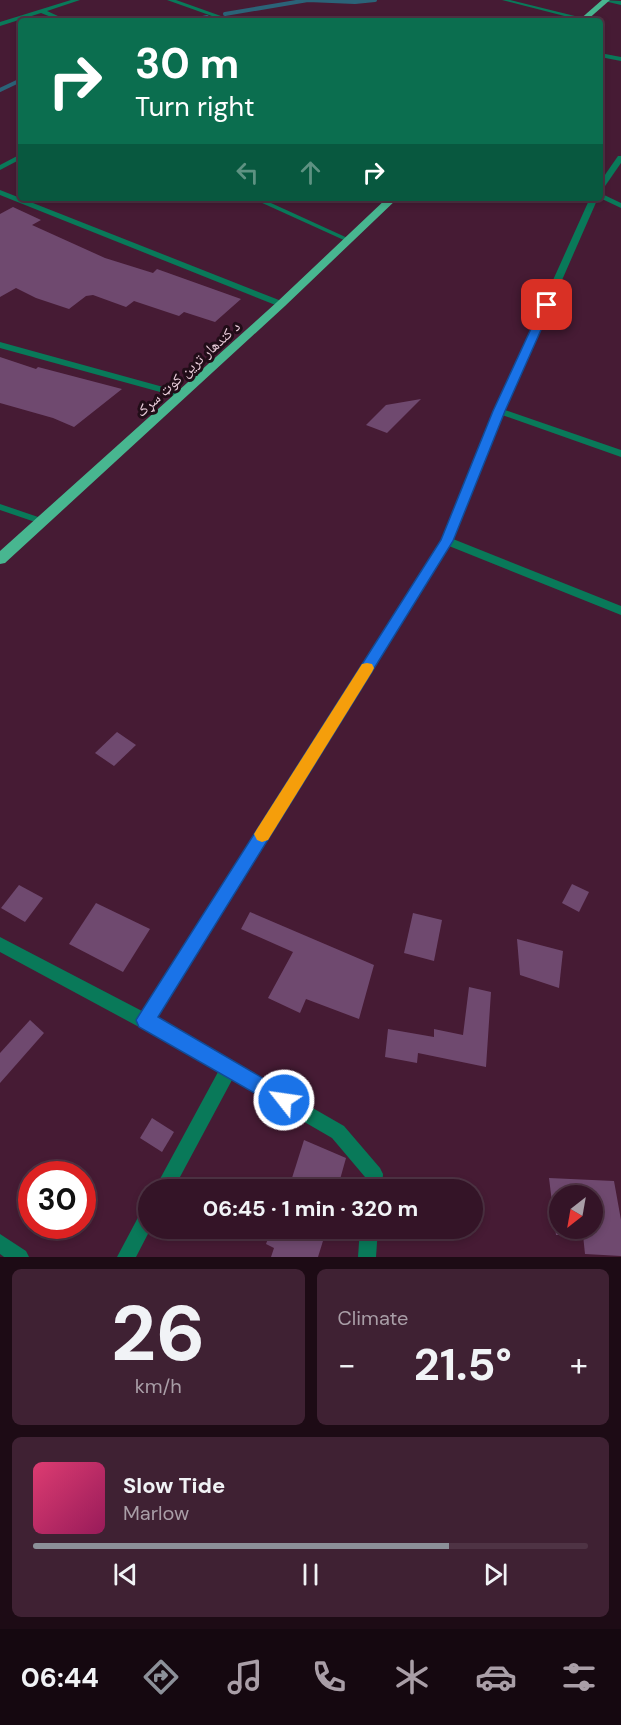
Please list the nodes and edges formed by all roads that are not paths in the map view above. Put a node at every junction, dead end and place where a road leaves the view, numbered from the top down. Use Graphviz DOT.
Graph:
graph roads {
  1 [pos="77,0"];
  2 [pos="170,0"];
  3 [pos="504,0"];
  4 [pos="606,0"];
  5 [pos="621,3"];
  6 [pos="41,11"];
  7 [pos="18,18"];
  8 [pos="19,18"];
  9 [pos="58,18"];
  10 [pos="223,18"];
  11 [pos="575,18"];
  12 [pos="585,18"];
  13 [pos="0,24"];
  14 [pos="603,56"];
  15 [pos="621,59"];
  16 [pos="18,158"];
  17 [pos="621,158"];
  18 [pos="0,168"];
  19 [pos="603,183"];
  20 [pos="0,192"];
  21 [pos="603,197"];
  22 [pos="18,199"];
  23 [pos="23,201"];
  24 [pos="261,201"];
  25 [pos="390,201"];
  26 [pos="593,201"];
  27 [pos="621,206"];
  28 [pos="348,240"];
  29 [pos="281,304"];
  30 [pos="0,345"];
  31 [pos="182,395"];
  32 [pos="499,411"];
  33 [pos="621,454"];
  34 [pos="0,507"];
  35 [pos="41,521"];
  36 [pos="447,541"];
  37 [pos="0,559"];
  38 [pos="621,611"];
  39 [pos="0,944"];
  40 [pos="145,1020"];
  41 [pos="229,1069"];
  42 [pos="169,1179"];
  43 [pos="374,1179"];
  44 [pos="138,1235"];
  45 [pos="368,1239"];
  46 [pos="0,1243"];
  47 [pos="20,1257"];
  48 [pos="126,1257"];
  49 [pos="367,1257"];
  1 -- 6 [label="street"];
  2 -- 10 [label="street"];
  3 -- 11 [label="lane"];
  4 -- 5 [label="street"];
  4 -- 12 [label="main road"];
  6 -- 8 [label="street"];
  6 -- 9 [label="street"];
  7 -- 13 [label="street"];
  14 -- 15 [label="street"];
  16 -- 18 [label="lane"];
  17 -- 19 [label="street"];
  20 -- 22 [label="street"];
  21 -- 27 [label="street"];
  23 -- 29 [label="street"];
  24 -- 28 [label="lane"];
  25 -- 28 [label="main road, د کندهار ترين کوټ سړک"];
  26 -- 32 [label="street"];
  28 -- 29 [label="main road, د کندهار ترين کوټ سړک"];
  29 -- 31 [label="main road, د کندهار ترين کوټ سړک"];
  30 -- 31 [label="street"];
  31 -- 35 [label="main road, د کندهار ترين کوټ سړک"];
  32 -- 33 [label="street"];
  32 -- 36 [label="street"];
  34 -- 35 [label="lane"];
  35 -- 37 [label="main road, د کندهار ترين کوټ سړک"];
  36 -- 38 [label="street"];
  36 -- 40 [label="street"];
  39 -- 40 [label="street"];
  40 -- 41 [label="street"];
  41 -- 42 [label="street"];
  41 -- 43 [label="street"];
  44 -- 48 [label="street"];
  45 -- 49 [label="street"];
  46 -- 47 [label="street"];
}
